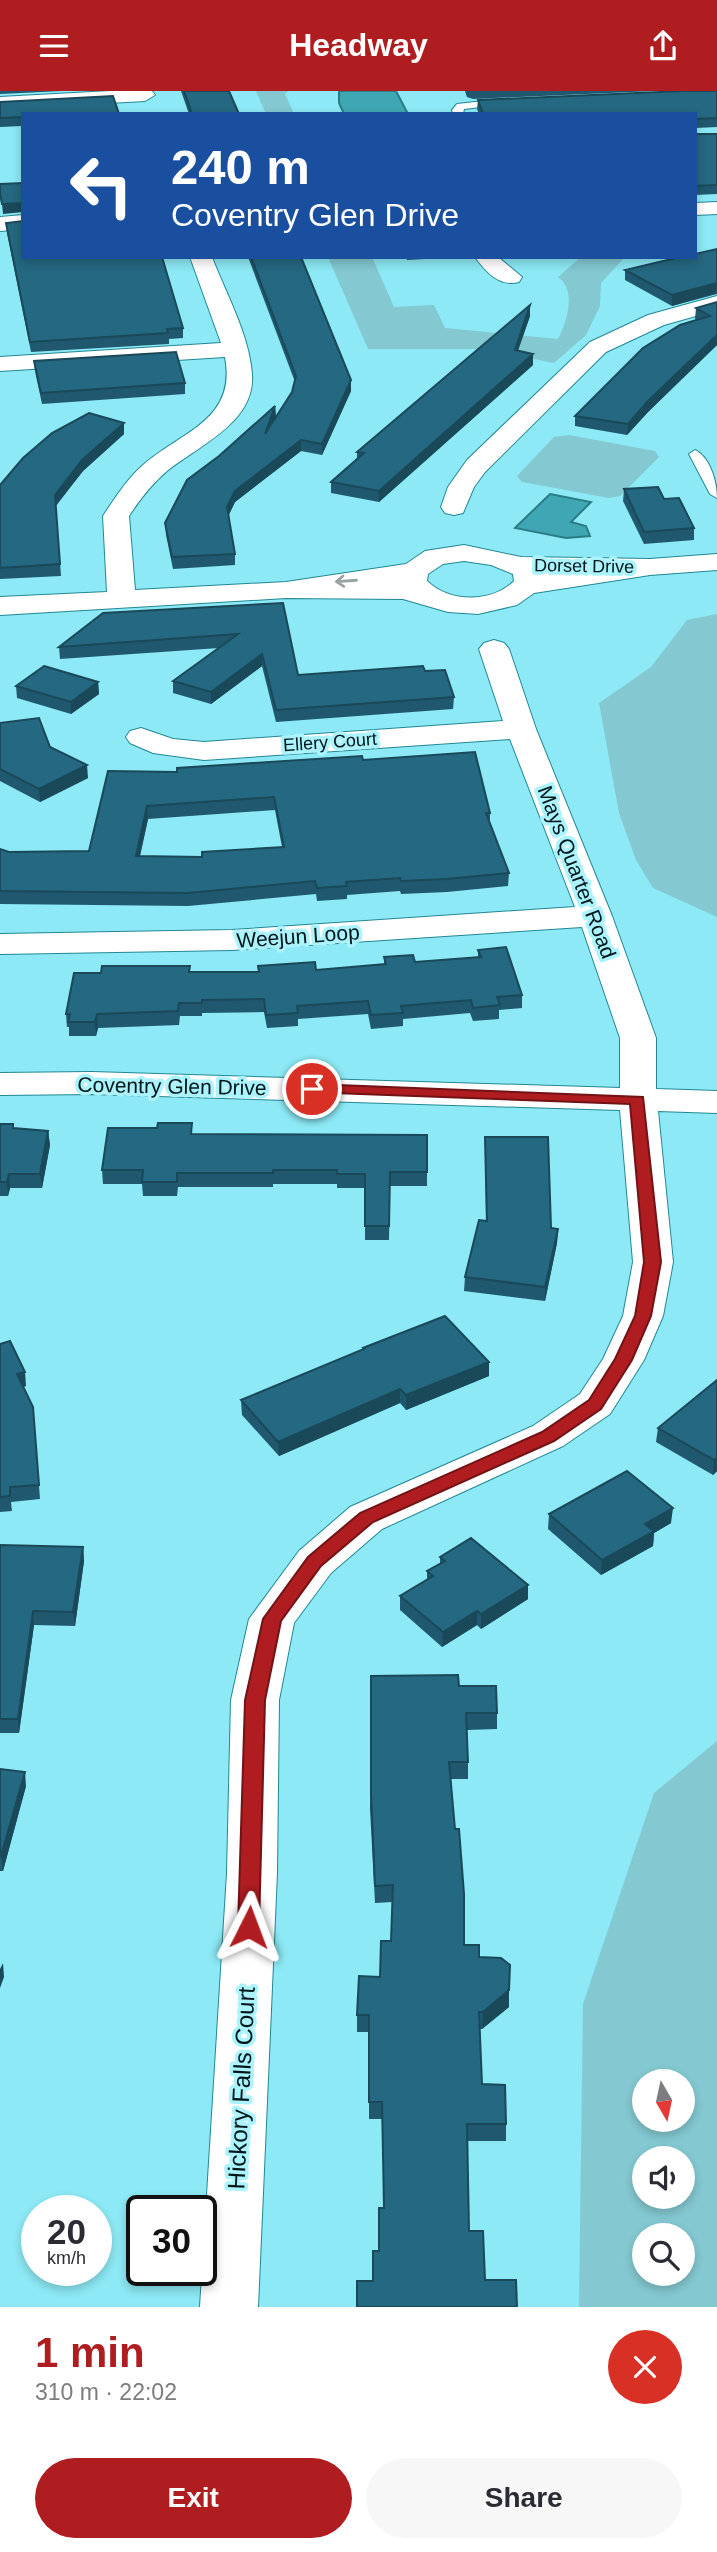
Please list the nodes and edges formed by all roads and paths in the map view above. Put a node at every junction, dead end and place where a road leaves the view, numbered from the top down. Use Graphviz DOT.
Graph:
graph roads {
  1 [pos="147,100"];
  2 [pos="512,101"];
  3 [pos="0,103"];
  4 [pos="458,112"];
  5 [pos="717,208"];
  6 [pos="697,209"];
  7 [pos="21,222"];
  8 [pos="0,224"];
  9 [pos="202,259"];
  10 [pos="488,259"];
  11 [pos="511,277"];
  12 [pos="717,303"];
  13 [pos="233,349"];
  14 [pos="0,364"];
  15 [pos="695,454"];
  16 [pos="717,494"];
  17 [pos="454,507"];
  18 [pos="480,553"];
  19 [pos="717,562"];
  20 [pos="431,581"];
  21 [pos="516,583"];
  22 [pos="121,598"];
  23 [pos="0,606"];
  24 [pos="494,649"];
  25 [pos="521,729"];
  26 [pos="141,737"];
  27 [pos="595,916"];
  28 [pos="0,944"];
  29 [pos="0,1084"];
  30 [pos="638,1100"];
  31 [pos="717,1102"];
  32 [pos="229,2307"];
  1 -- 3 [label="street"];
  2 -- 4 [label="lane"];
  5 -- 6 [label="street"];
  7 -- 8 [label="street"];
  9 -- 13 [label="street"];
  10 -- 11 [label="street"];
  12 -- 17 [label="street"];
  13 -- 14 [label="street"];
  13 -- 22 [label="street"];
  15 -- 16 [label="lane"];
  17 -- 18 [label="street"];
  17 -- 20 [label="street"];
  18 -- 20 [label="street"];
  18 -- 21 [label="street"];
  19 -- 21 [label="street, Dorset Drive"];
  20 -- 21 [label="street"];
  20 -- 22 [label="street"];
  20 -- 24 [label="street, Mays Quarter Road"];
  21 -- 24 [label="street"];
  22 -- 23 [label="street"];
  24 -- 25 [label="street, Mays Quarter Road"];
  25 -- 26 [label="street, Ellery Court"];
  25 -- 27 [label="street, Mays Quarter Road"];
  27 -- 28 [label="street, Weejun Loop"];
  27 -- 30 [label="street, Mays Quarter Road"];
  29 -- 30 [label="street, Coventry Glen Drive"];
  30 -- 31 [label="street, Coventry Glen Drive"];
  30 -- 32 [label="street, Hickory Falls Court"];
}
